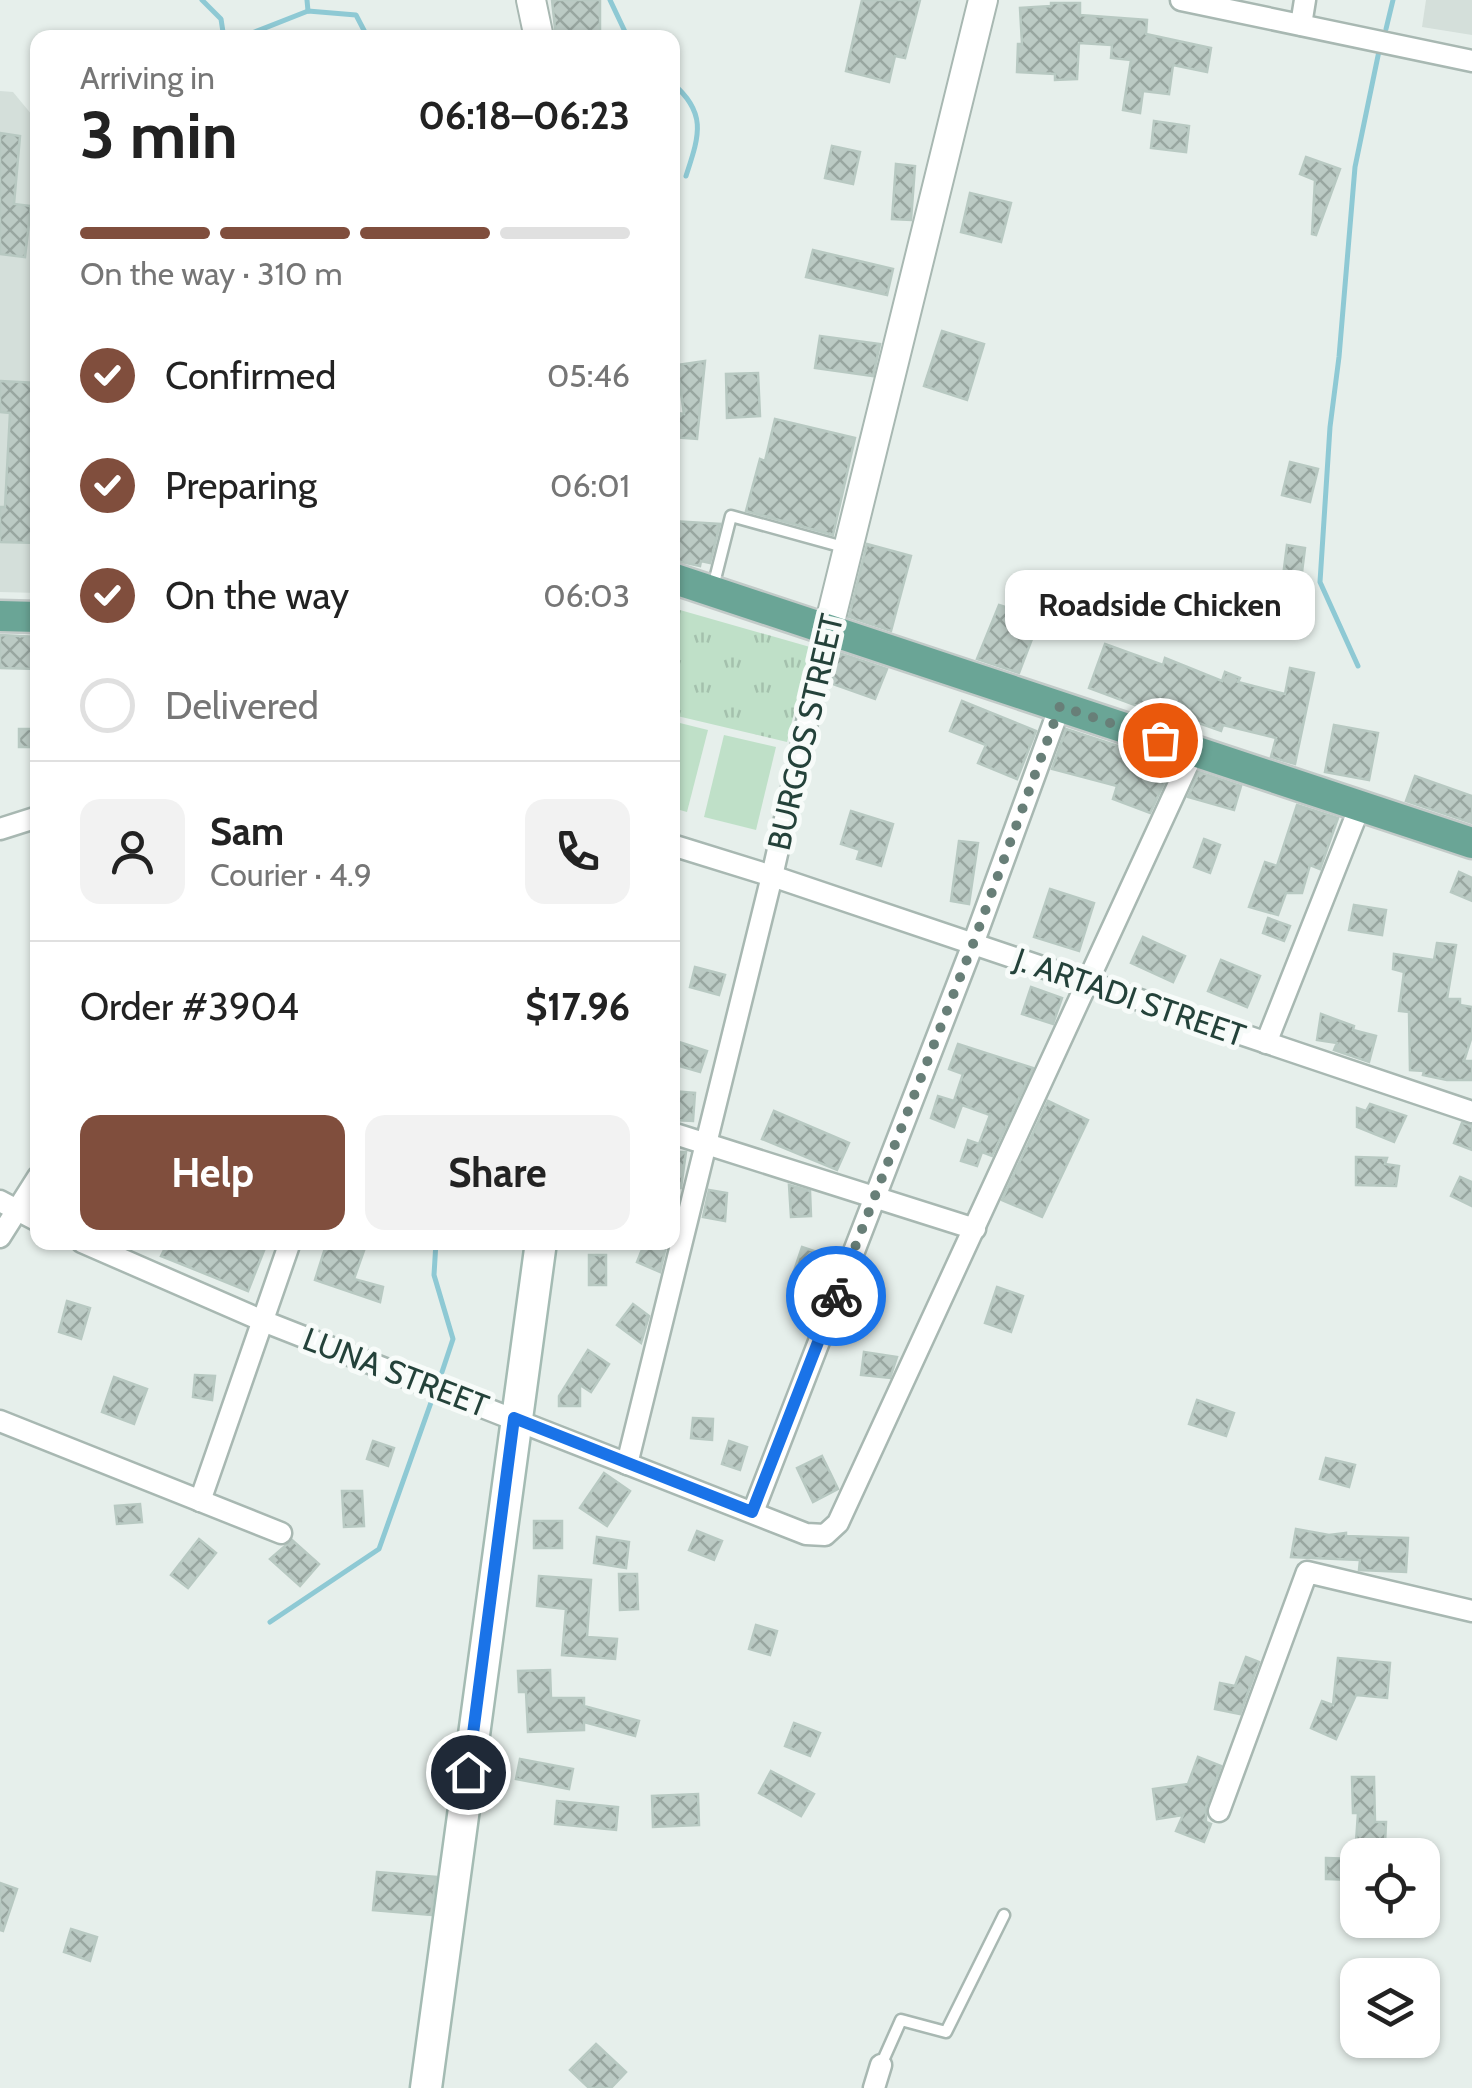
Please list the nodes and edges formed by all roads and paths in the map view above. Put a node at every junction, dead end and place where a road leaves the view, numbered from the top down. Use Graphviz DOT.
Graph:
graph roads {
  1 [pos="531,0"];
  2 [pos="983,0"];
  3 [pos="1182,0"];
  4 [pos="1305,0"];
  5 [pos="1219,4"];
  6 [pos="1301,25"];
  7 [pos="537,30"];
  8 [pos="1472,61"];
  9 [pos="848,549"];
  10 [pos="680,581"];
  11 [pos="712,591"];
  12 [pos="0,616"];
  13 [pos="30,617"];
  14 [pos="828,630"];
  15 [pos="1060,706"];
  16 [pos="1194,750"];
  17 [pos="1360,806"];
  18 [pos="30,820"];
  19 [pos="0,829"];
  20 [pos="1472,843"];
  21 [pos="680,847"];
  22 [pos="772,876"];
  23 [pos="973,944"];
  24 [pos="1088,983"];
  25 [pos="1266,1043"];
  26 [pos="1472,1112"];
  27 [pos="680,1135"];
  28 [pos="706,1143"];
  29 [pos="30,1185"];
  30 [pos="875,1197"];
  31 [pos="9,1206"];
  32 [pos="975,1228"];
  33 [pos="0,1237"];
  34 [pos="680,1249"];
  35 [pos="100,1250"];
  36 [pos="287,1250"];
  37 [pos="540,1250"];
  38 [pos="680,1250"];
  39 [pos="263,1321"];
  40 [pos="514,1418"];
  41 [pos="0,1421"];
  42 [pos="627,1464"];
  43 [pos="200,1501"];
  44 [pos="752,1512"];
  45 [pos="281,1533"];
  46 [pos="1472,1611"];
  47 [pos="1218,1811"];
  48 [pos="1004,1915"];
  49 [pos="881,2065"];
  50 [pos="426,2088"];
  51 [pos="874,2088"];
  1 -- 7 [label="street"];
  2 -- 9 [label="street, BURGOS STREET"];
  3 -- 5 [label="street"];
  4 -- 6 [label="street"];
  5 -- 6 [label="street"];
  6 -- 8 [label="street"];
  9 -- 11 [label="lane"];
  9 -- 14 [label="street, BURGOS STREET"];
  10 -- 11 [label="main road"];
  11 -- 14 [label="main road"];
  12 -- 13 [label="main road"];
  14 -- 15 [label="main road"];
  14 -- 22 [label="street, BURGOS STREET"];
  15 -- 16 [label="main road"];
  15 -- 23 [label="street"];
  16 -- 17 [label="main road"];
  16 -- 24 [label="street"];
  17 -- 20 [label="main road"];
  17 -- 25 [label="street"];
  18 -- 19 [label="street"];
  21 -- 22 [label="street, J. ARTADI STREET"];
  22 -- 23 [label="street, J. ARTADI STREET"];
  22 -- 28 [label="street, BURGOS STREET"];
  23 -- 24 [label="street, J. ARTADI STREET"];
  23 -- 30 [label="street"];
  24 -- 25 [label="street, J. ARTADI STREET"];
  24 -- 32 [label="street"];
  25 -- 26 [label="street, J. ARTADI STREET"];
  27 -- 28 [label="street"];
  28 -- 30 [label="street"];
  28 -- 34 [label="street, BURGOS STREET"];
  29 -- 31 [label="street"];
  30 -- 32 [label="street"];
  30 -- 44 [label="street"];
  31 -- 33 [label="street"];
  32 -- 44 [label="street, LUNA STREET"];
  35 -- 39 [label="street, LUNA STREET"];
  36 -- 39 [label="street"];
  37 -- 40 [label="main road"];
  38 -- 42 [label="street, BURGOS STREET"];
  39 -- 40 [label="street, LUNA STREET"];
  39 -- 43 [label="street"];
  40 -- 42 [label="street, LUNA STREET"];
  40 -- 50 [label="main road"];
  41 -- 43 [label="street"];
  42 -- 44 [label="street, LUNA STREET"];
  43 -- 45 [label="street"];
  46 -- 47 [label="street"];
  48 -- 49 [label="lane"];
  49 -- 51 [label="street"];
}
